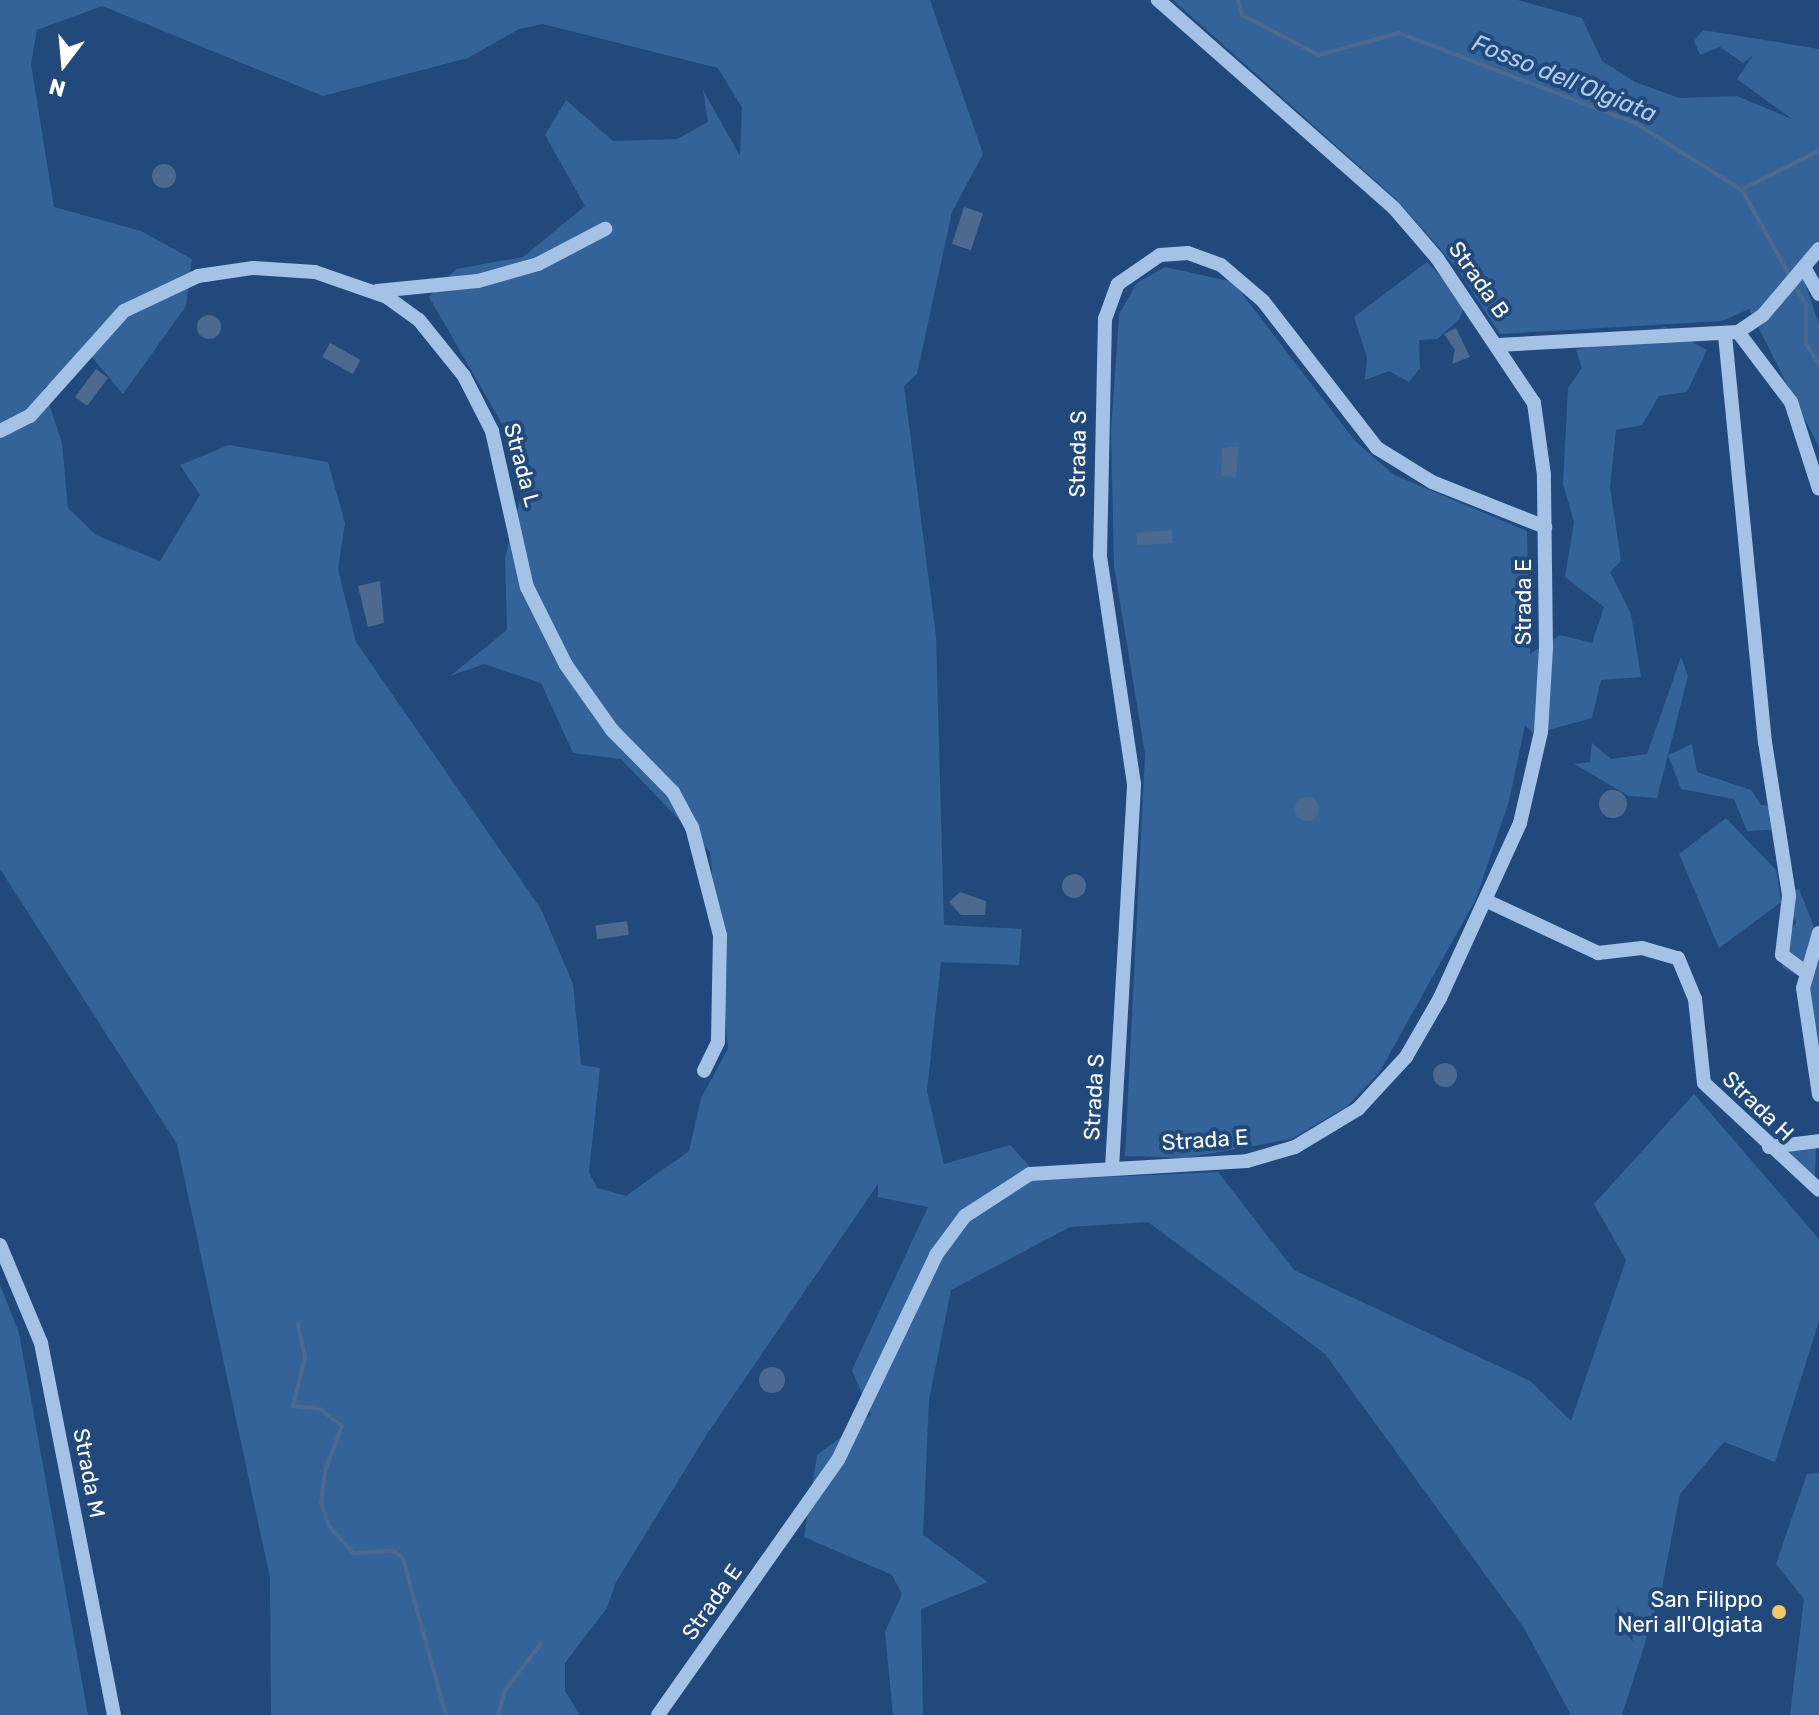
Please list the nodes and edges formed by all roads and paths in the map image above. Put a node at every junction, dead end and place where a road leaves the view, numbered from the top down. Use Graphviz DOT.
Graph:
graph roads {
  1 [pos="1158,0"];
  2 [pos="605,229"];
  3 [pos="1819,249"];
  4 [pos="1796,276"];
  5 [pos="372,291"];
  6 [pos="1819,294"];
  7 [pos="1732,333"];
  8 [pos="1498,345"];
  9 [pos="0,431"];
  10 [pos="1819,489"];
  11 [pos="1545,527"];
  12 [pos="1487,901"];
  13 [pos="1819,933"];
  14 [pos="1805,972"];
  15 [pos="704,1071"];
  16 [pos="1819,1095"];
  17 [pos="1819,1141"];
  18 [pos="1769,1147"];
  19 [pos="1112,1168"];
  20 [pos="1819,1190"];
  21 [pos="0,1245"];
  22 [pos="114,1715"];
  23 [pos="658,1715"];
  1 -- 8 [label="street, Strada B"];
  2 -- 5 [label="street"];
  3 -- 4 [label="street"];
  4 -- 6 [label="street"];
  4 -- 7 [label="street"];
  5 -- 9 [label="street, Strada L"];
  5 -- 15 [label="street, Strada L"];
  7 -- 8 [label="street, Strada B"];
  7 -- 10 [label="street"];
  7 -- 14 [label="street"];
  8 -- 11 [label="street, Strada E"];
  11 -- 12 [label="street, Strada E"];
  11 -- 19 [label="street, Strada S"];
  12 -- 18 [label="street, Strada H"];
  12 -- 19 [label="street, Strada E"];
  13 -- 14 [label="street"];
  14 -- 16 [label="street"];
  17 -- 18 [label="street"];
  18 -- 20 [label="street, Strada H"];
  19 -- 23 [label="street, Strada E"];
  21 -- 22 [label="street, Strada M"];
}
